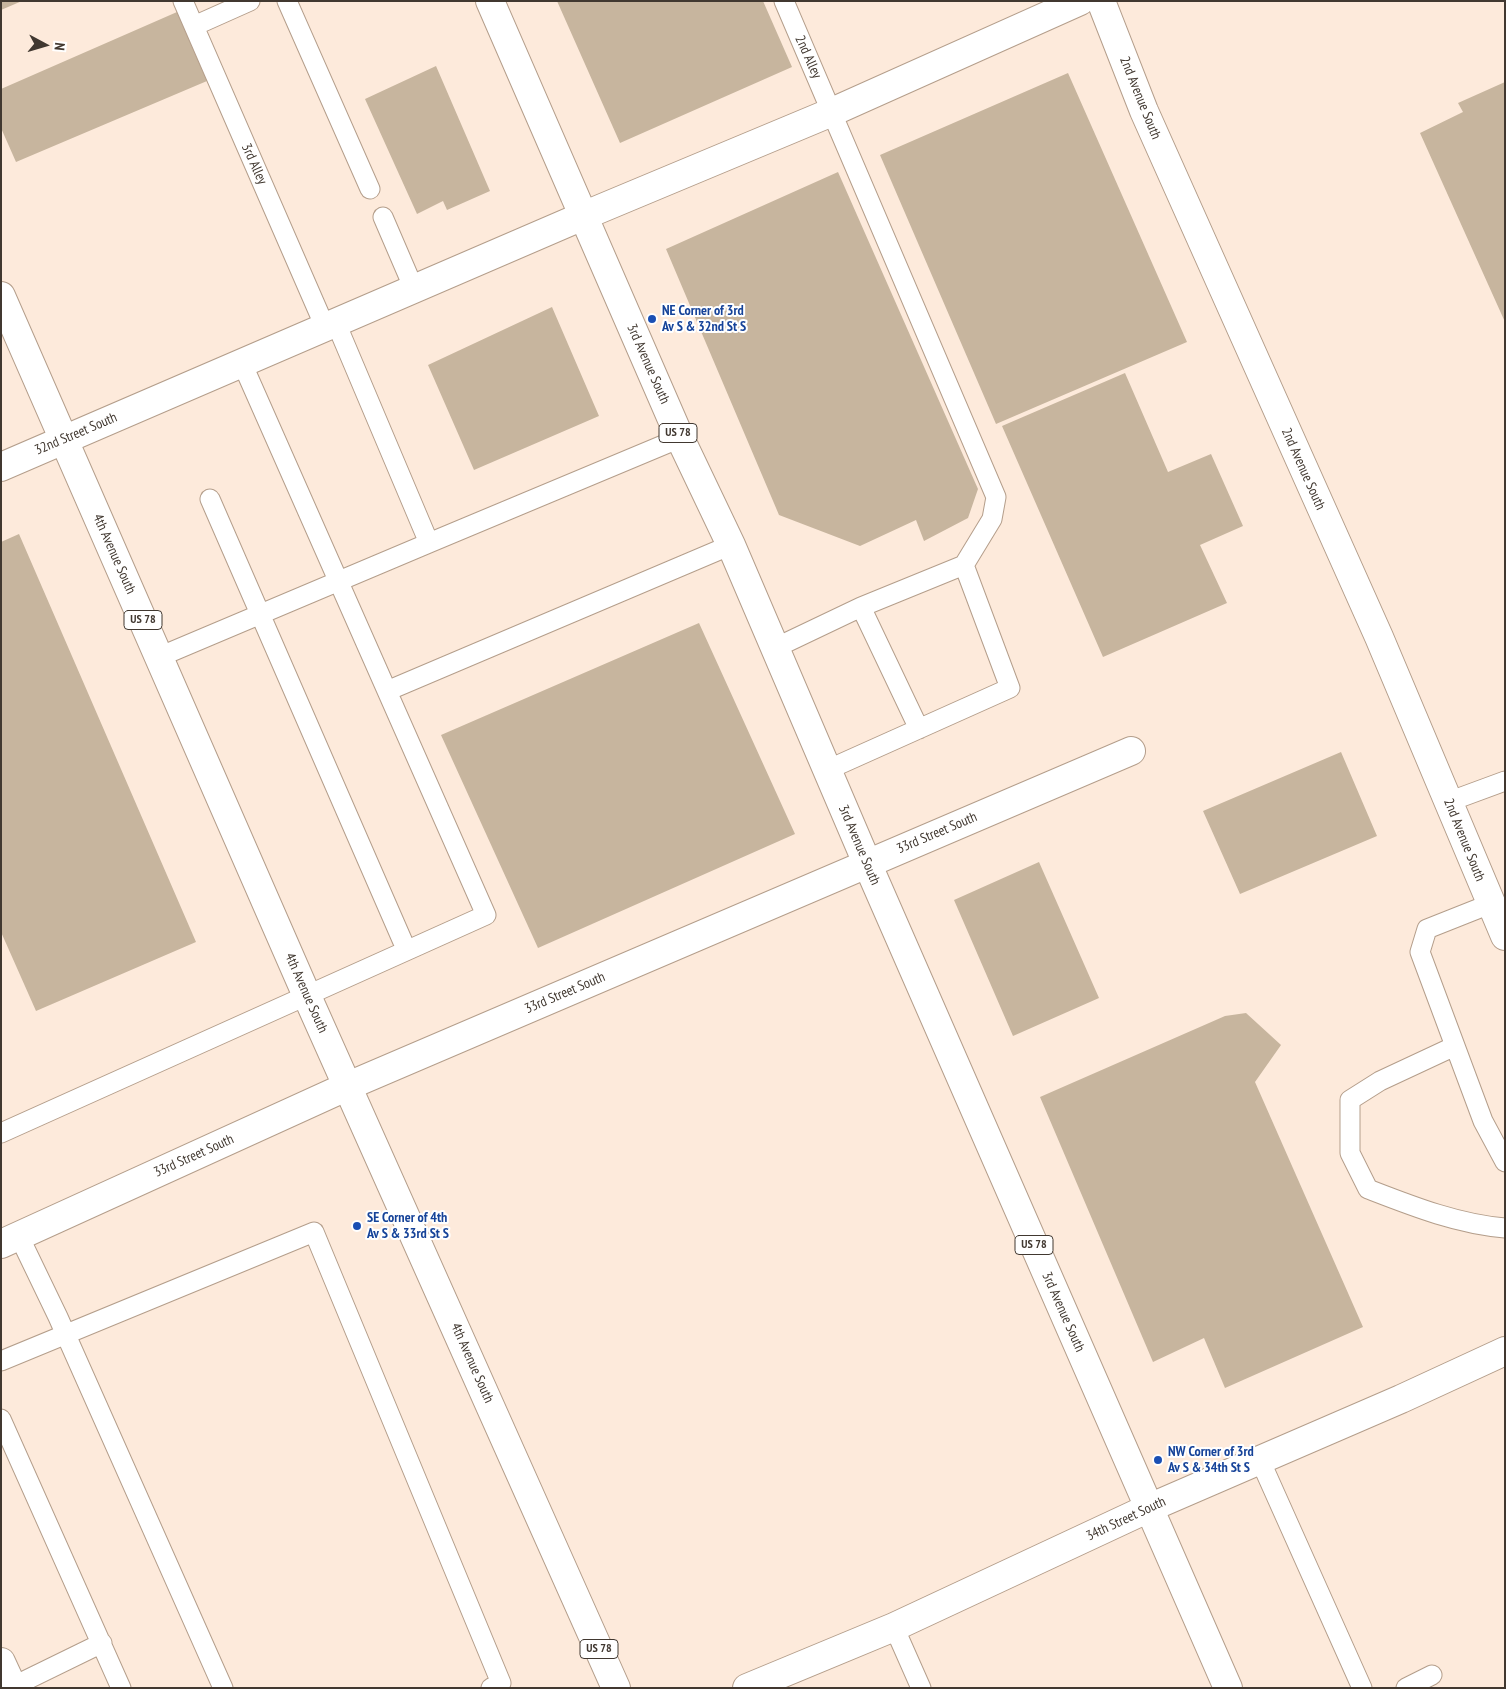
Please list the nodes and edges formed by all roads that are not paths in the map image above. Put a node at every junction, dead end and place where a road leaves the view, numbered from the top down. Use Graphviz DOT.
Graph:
graph roads {
  1 [pos="183,1"];
  2 [pos="250,1"];
  3 [pos="287,1"];
  4 [pos="490,1"];
  5 [pos="784,1"];
  6 [pos="1080,1"];
  7 [pos="1101,1"];
  8 [pos="194,26"];
  9 [pos="832,112"];
  10 [pos="370,189"];
  11 [pos="583,216"];
  12 [pos="383,217"];
  13 [pos="414,289"];
  14 [pos="1,296"];
  15 [pos="330,325"];
  16 [pos="242,363"];
  17 [pos="680,438"];
  18 [pos="63,439"];
  19 [pos="1,467"];
  20 [pos="210,498"];
  21 [pos="428,543"];
  22 [pos="731,545"];
  23 [pos="964,565"];
  24 [pos="339,581"];
  25 [pos="860,608"];
  26 [pos="259,614"];
  27 [pos="775,648"];
  28 [pos="159,657"];
  29 [pos="387,691"];
  30 [pos="919,729"];
  31 [pos="1131,751"];
  32 [pos="827,770"];
  33 [pos="1505,781"];
  34 [pos="1448,802"];
  35 [pos="867,864"];
  36 [pos="1490,904"];
  37 [pos="1505,936"];
  38 [pos="406,949"];
  39 [pos="307,996"];
  40 [pos="1455,1046"];
  41 [pos="348,1086"];
  42 [pos="1,1133"];
  43 [pos="1505,1162"];
  44 [pos="1505,1228"];
  45 [pos="10,1240"];
  46 [pos="65,1334"];
  47 [pos="1505,1351"];
  48 [pos="1,1361"];
  49 [pos="1,1419"];
  50 [pos="1260,1460"];
  51 [pos="1149,1508"];
  52 [pos="894,1626"];
  53 [pos="102,1643"];
  54 [pos="1,1662"];
  55 [pos="1432,1676"];
  56 [pos="12,1687"];
  57 [pos="121,1688"];
  58 [pos="223,1688"];
  59 [pos="491,1688"];
  60 [pos="616,1688"];
  61 [pos="747,1688"];
  62 [pos="921,1688"];
  63 [pos="1228,1688"];
  64 [pos="1362,1688"];
  65 [pos="1406,1688"];
  1 -- 8 [label="lane, 3rd Alley"];
  2 -- 8 [label="lane"];
  3 -- 10 [label="lane"];
  4 -- 11 [label="main road, 3rd Avenue South / US 78"];
  5 -- 9 [label="lane, 2nd Alley"];
  6 -- 9 [label="main road, 32nd Street South"];
  7 -- 34 [label="main road, 2nd Avenue South"];
  8 -- 15 [label="lane, 3rd Alley"];
  9 -- 11 [label="main road, 32nd Street South"];
  9 -- 23 [label="lane, 2nd Alley"];
  11 -- 13 [label="main road, 32nd Street South"];
  11 -- 17 [label="main road, 3rd Avenue South / US 78"];
  12 -- 13 [label="lane"];
  13 -- 15 [label="main road, 32nd Street South"];
  14 -- 18 [label="main road, 4th Avenue South / US 78"];
  15 -- 16 [label="main road, 32nd Street South"];
  15 -- 21 [label="lane, 3rd Alley"];
  16 -- 18 [label="main road, 32nd Street South"];
  16 -- 24 [label="lane"];
  17 -- 21 [label="lane"];
  17 -- 22 [label="main road, 3rd Avenue South / US 78"];
  18 -- 19 [label="main road, 32nd Street South"];
  18 -- 28 [label="main road, 4th Avenue South / US 78"];
  20 -- 26 [label="lane"];
  21 -- 24 [label="lane"];
  22 -- 27 [label="main road, 3rd Avenue South / US 78"];
  22 -- 29 [label="lane"];
  23 -- 25 [label="lane"];
  23 -- 30 [label="lane"];
  24 -- 26 [label="lane"];
  24 -- 29 [label="lane"];
  25 -- 27 [label="lane"];
  25 -- 30 [label="lane"];
  26 -- 28 [label="lane"];
  26 -- 38 [label="lane"];
  27 -- 32 [label="main road, 3rd Avenue South / US 78"];
  28 -- 39 [label="main road, 4th Avenue South / US 78"];
  29 -- 38 [label="lane"];
  30 -- 32 [label="lane"];
  31 -- 35 [label="main road, 33rd Street South"];
  32 -- 35 [label="main road, 3rd Avenue South / US 78"];
  33 -- 34 [label="lane"];
  34 -- 36 [label="main road, 2nd Avenue South"];
  35 -- 41 [label="main road, 33rd Street South"];
  35 -- 51 [label="main road, 3rd Avenue South / US 78"];
  36 -- 37 [label="main road, 2nd Avenue South"];
  36 -- 40 [label="lane"];
  38 -- 39 [label="lane"];
  39 -- 41 [label="main road, 4th Avenue South / US 78"];
  39 -- 42 [label="lane"];
  40 -- 43 [label="lane"];
  40 -- 44 [label="lane"];
  41 -- 45 [label="main road, 33rd Street South"];
  41 -- 60 [label="main road, 4th Avenue South / US 78"];
  45 -- 46 [label="lane"];
  46 -- 48 [label="lane"];
  46 -- 58 [label="lane"];
  46 -- 59 [label="lane"];
  47 -- 50 [label="main road, 34th Street South"];
  49 -- 53 [label="lane"];
  50 -- 51 [label="main road, 34th Street South"];
  50 -- 64 [label="lane"];
  51 -- 52 [label="main road, 34th Street South"];
  51 -- 63 [label="main road, 3rd Avenue South / US 78"];
  52 -- 61 [label="main road, 34th Street South"];
  52 -- 62 [label="lane"];
  53 -- 56 [label="lane"];
  53 -- 57 [label="lane"];
  54 -- 56 [label="main road"];
  55 -- 65 [label="lane"];
}
